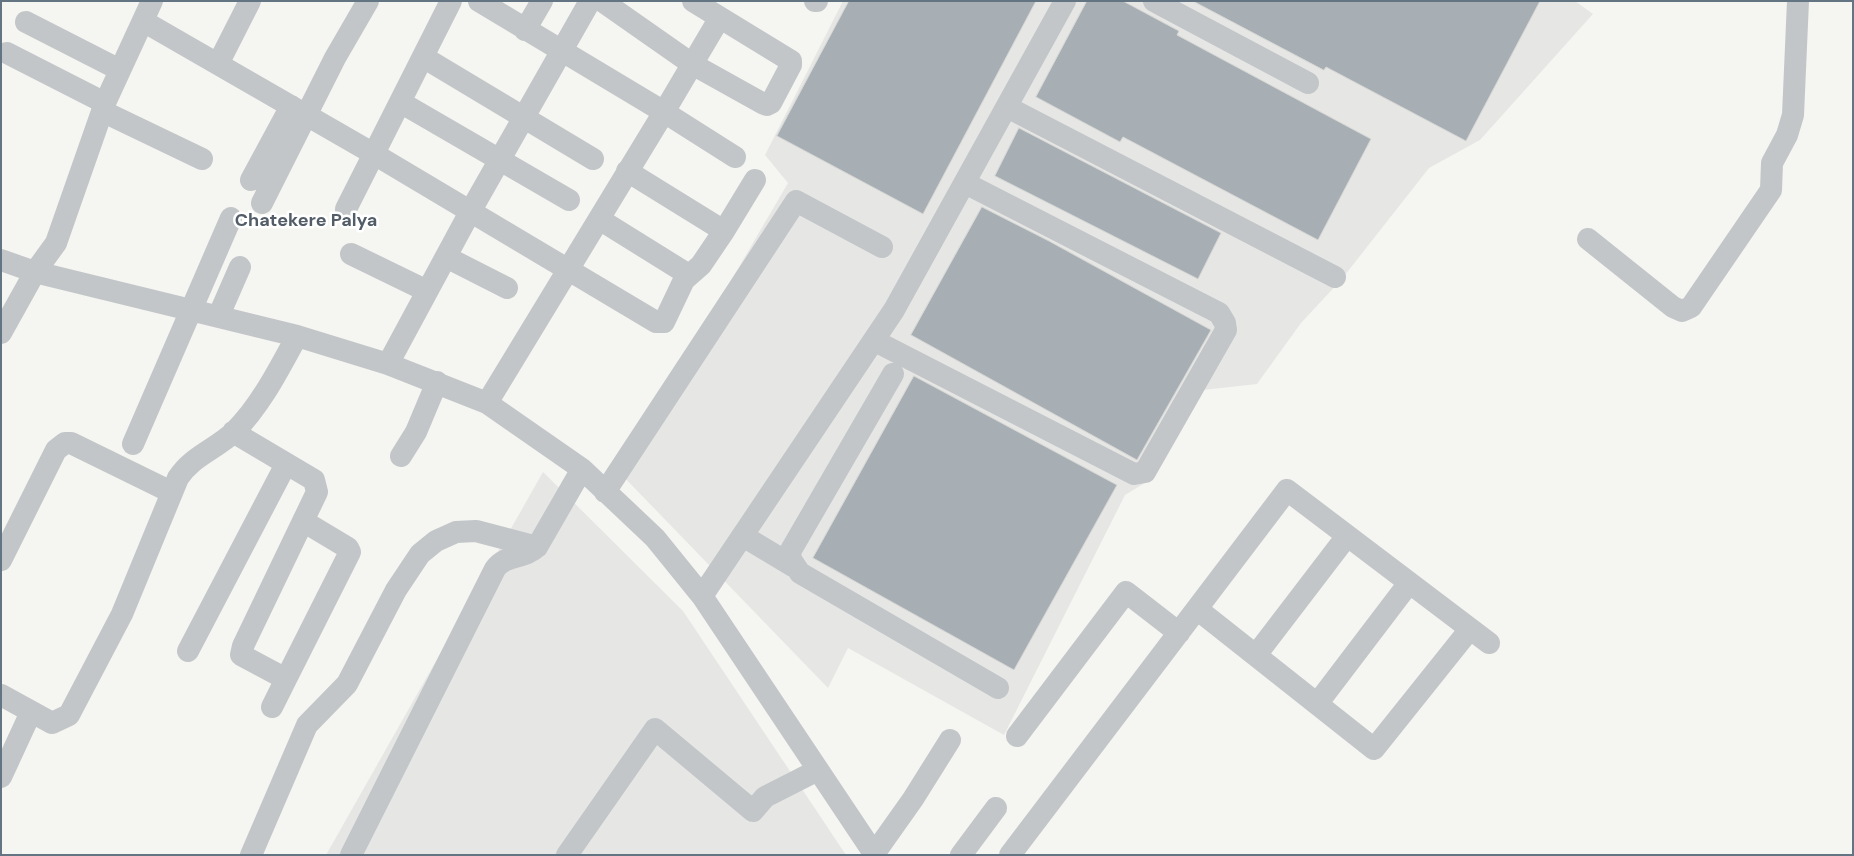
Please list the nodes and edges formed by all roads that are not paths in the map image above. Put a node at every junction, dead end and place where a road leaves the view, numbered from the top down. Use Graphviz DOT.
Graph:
graph roads {
  1 [pos="250,1"];
  2 [pos="368,1"];
  3 [pos="451,1"];
  4 [pos="479,1"];
  5 [pos="542,1"];
  6 [pos="590,1"];
  7 [pos="602,1"];
  8 [pos="693,1"];
  9 [pos="1065,1"];
  10 [pos="1154,1"];
  11 [pos="1798,1"];
  12 [pos="147,11"];
  13 [pos="719,19"];
  14 [pos="26,22"];
  15 [pos="526,30"];
  16 [pos="561,52"];
  17 [pos="7,53"];
  18 [pos="423,56"];
  19 [pos="218,64"];
  20 [pos="692,64"];
  21 [pos="120,70"];
  22 [pos="1308,83"];
  23 [pos="400,102"];
  24 [pos="104,107"];
  25 [pos="1007,107"];
  26 [pos="299,110"];
  27 [pos="664,112"];
  28 [pos="525,116"];
  29 [pos="374,154"];
  30 [pos="735,157"];
  31 [pos="202,159"];
  32 [pos="501,159"];
  33 [pos="593,159"];
  34 [pos="628,171"];
  35 [pos="250,180"];
  36 [pos="755,180"];
  37 [pos="965,183"];
  38 [pos="569,200"];
  39 [pos="262,203"];
  40 [pos="346,209"];
  41 [pos="470,212"];
  42 [pos="230,218"];
  43 [pos="598,219"];
  44 [pos="724,231"];
  45 [pos="1588,238"];
  46 [pos="882,247"];
  47 [pos="352,254"];
  48 [pos="446,257"];
  49 [pos="1,260"];
  50 [pos="240,266"];
  51 [pos="566,270"];
  52 [pos="35,272"];
  53 [pos="689,275"];
  54 [pos="1335,277"];
  55 [pos="507,288"];
  56 [pos="427,291"];
  57 [pos="190,309"];
  58 [pos="220,315"];
  59 [pos="1,333"];
  60 [pos="297,336"];
  61 [pos="875,341"];
  62 [pos="388,364"];
  63 [pos="892,374"];
  64 [pos="436,382"];
  65 [pos="487,403"];
  66 [pos="233,432"];
  67 [pos="133,444"];
  68 [pos="401,456"];
  69 [pos="286,464"];
  70 [pos="582,469"];
  71 [pos="171,492"];
  72 [pos="605,492"];
  73 [pos="303,521"];
  74 [pos="743,536"];
  75 [pos="1347,536"];
  76 [pos="537,547"];
  77 [pos="1,560"];
  78 [pos="793,566"];
  79 [pos="1409,583"];
  80 [pos="702,596"];
  81 [pos="1197,608"];
  82 [pos="1470,629"];
  83 [pos="1179,633"];
  84 [pos="1489,643"];
  85 [pos="188,650"];
  86 [pos="1256,655"];
  87 [pos="286,679"];
  88 [pos="998,688"];
  89 [pos="1,695"];
  90 [pos="1317,704"];
  91 [pos="272,707"];
  92 [pos="32,712"];
  93 [pos="1017,736"];
  94 [pos="950,740"];
  95 [pos="818,770"];
  96 [pos="1,777"];
  97 [pos="996,808"];
  98 [pos="875,854"];
  99 [pos="251,855"];
  100 [pos="351,855"];
  101 [pos="567,855"];
  102 [pos="961,855"];
  103 [pos="1010,855"];
  1 -- 19 [label="street"];
  2 -- 26 [label="street"];
  3 -- 18 [label="street"];
  4 -- 15 [label="street"];
  5 -- 15 [label="street"];
  6 -- 16 [label="street"];
  7 -- 20 [label="street"];
  8 -- 13 [label="street"];
  9 -- 25 [label="street"];
  10 -- 22 [label="street"];
  11 -- 45 [label="street"];
  12 -- 19 [label="street"];
  12 -- 21 [label="street"];
  13 -- 20 [label="street"];
  13 -- 20 [label="street"];
  14 -- 21 [label="street"];
  15 -- 16 [label="street"];
  16 -- 27 [label="street"];
  16 -- 28 [label="street"];
  17 -- 24 [label="street"];
  18 -- 23 [label="street"];
  18 -- 28 [label="street"];
  19 -- 26 [label="street"];
  20 -- 27 [label="street"];
  21 -- 24 [label="street"];
  23 -- 29 [label="street"];
  23 -- 32 [label="street"];
  24 -- 31 [label="street"];
  24 -- 52 [label="street"];
  25 -- 37 [label="street"];
  25 -- 54 [label="street"];
  26 -- 29 [label="street"];
  26 -- 35 [label="street"];
  26 -- 39 [label="street"];
  27 -- 30 [label="street"];
  27 -- 34 [label="street"];
  28 -- 32 [label="street"];
  28 -- 33 [label="street"];
  29 -- 40 [label="street"];
  29 -- 41 [label="street"];
  32 -- 38 [label="street"];
  32 -- 41 [label="street"];
  34 -- 43 [label="street"];
  34 -- 44 [label="street"];
  36 -- 44 [label="street"];
  37 -- 61 [label="street"];
  37 -- 61 [label="street"];
  41 -- 48 [label="street"];
  41 -- 51 [label="street"];
  42 -- 57 [label="street"];
  43 -- 51 [label="street"];
  43 -- 53 [label="street"];
  44 -- 53 [label="street"];
  46 -- 72 [label="street"];
  47 -- 56 [label="street"];
  48 -- 55 [label="street"];
  48 -- 56 [label="street"];
  49 -- 52 [label="street"];
  50 -- 58 [label="street"];
  51 -- 53 [label="street"];
  51 -- 65 [label="street"];
  52 -- 57 [label="street"];
  52 -- 59 [label="street"];
  56 -- 62 [label="street"];
  57 -- 58 [label="street"];
  57 -- 67 [label="street"];
  58 -- 60 [label="street"];
  60 -- 62 [label="street"];
  60 -- 66 [label="street"];
  61 -- 74 [label="street"];
  62 -- 64 [label="street"];
  63 -- 78 [label="street"];
  64 -- 65 [label="street"];
  64 -- 68 [label="street"];
  65 -- 70 [label="street"];
  66 -- 69 [label="street"];
  66 -- 71 [label="street"];
  69 -- 73 [label="street"];
  69 -- 85 [label="street"];
  70 -- 72 [label="street"];
  70 -- 76 [label="street"];
  71 -- 77 [label="street"];
  71 -- 92 [label="street"];
  72 -- 80 [label="street"];
  73 -- 87 [label="street"];
  73 -- 87 [label="street"];
  74 -- 78 [label="street"];
  74 -- 80 [label="street"];
  75 -- 79 [label="street"];
  75 -- 81 [label="street"];
  75 -- 86 [label="street"];
  76 -- 99 [label="street"];
  76 -- 100 [label="street"];
  78 -- 88 [label="street"];
  79 -- 82 [label="street"];
  79 -- 90 [label="street"];
  80 -- 95 [label="street"];
  81 -- 83 [label="street"];
  81 -- 86 [label="street"];
  82 -- 84 [label="street"];
  82 -- 90 [label="street"];
  83 -- 93 [label="street"];
  83 -- 103 [label="street"];
  86 -- 90 [label="street"];
  87 -- 91 [label="street"];
  89 -- 92 [label="street"];
  92 -- 96 [label="street"];
  94 -- 98 [label="street"];
  95 -- 98 [label="street"];
  95 -- 101 [label="street"];
  97 -- 102 [label="street"];
}
